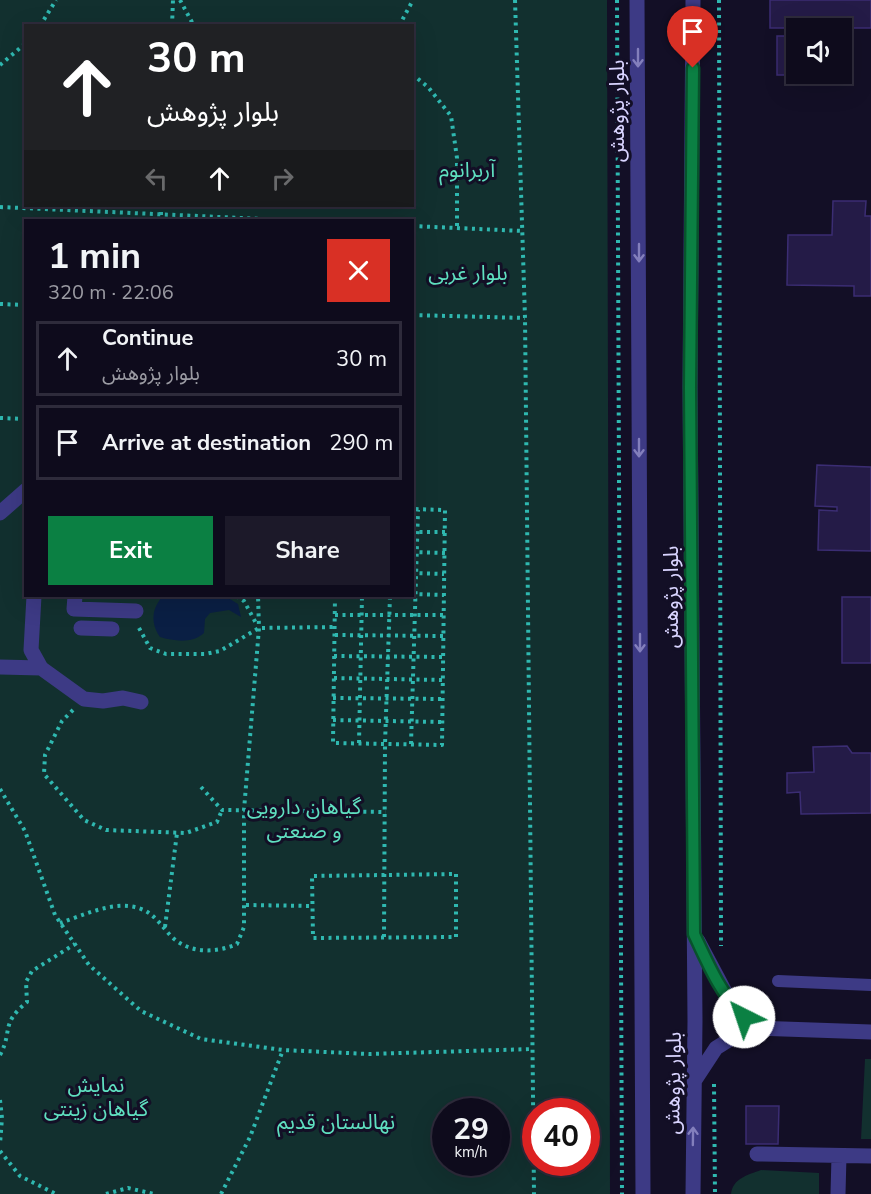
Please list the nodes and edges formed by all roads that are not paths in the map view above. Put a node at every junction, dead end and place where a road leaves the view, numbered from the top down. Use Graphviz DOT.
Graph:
graph roads {
  1 [pos="637,0"];
  2 [pos="693,0"];
  3 [pos="24,492"];
  4 [pos="0,513"];
  5 [pos="34,597"];
  6 [pos="75,597"];
  7 [pos="97,610"];
  8 [pos="136,611"];
  9 [pos="112,629"];
  10 [pos="0,668"];
  11 [pos="41,668"];
  12 [pos="141,702"];
  13 [pos="694,934"];
  14 [pos="778,981"];
  15 [pos="871,985"];
  16 [pos="758,1028"];
  17 [pos="871,1032"];
  18 [pos="694,1080"];
  19 [pos="757,1154"];
  20 [pos="839,1156"];
  21 [pos="871,1156"];
  22 [pos="643,1194"];
  23 [pos="693,1194"];
  24 [pos="838,1194"];
  1 -- 22 [label="street, بلوار پژوهش, one-way"];
  2 -- 13 [label="street, بلوار پژوهش"];
  3 -- 4 [label="street"];
  5 -- 11 [label="street"];
  6 -- 7 [label="street"];
  7 -- 8 [label="street"];
  7 -- 9 [label="street"];
  10 -- 11 [label="street"];
  11 -- 12 [label="street"];
  13 -- 16 [label="street"];
  13 -- 18 [label="street, بلوار پژوهش"];
  14 -- 15 [label="lane"];
  16 -- 17 [label="street"];
  16 -- 18 [label="street"];
  23 -- 18 [label="street, بلوار پژوهش, one-way"];
  19 -- 20 [label="street"];
  20 -- 21 [label="street"];
  20 -- 24 [label="street"];
}
